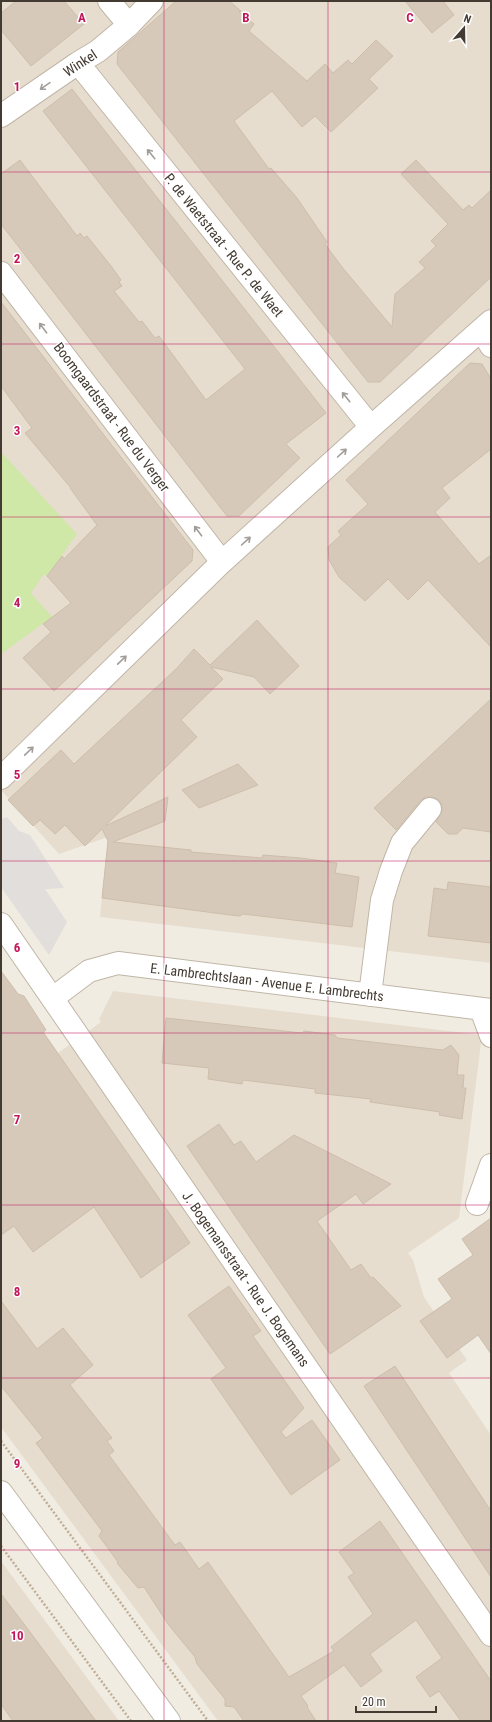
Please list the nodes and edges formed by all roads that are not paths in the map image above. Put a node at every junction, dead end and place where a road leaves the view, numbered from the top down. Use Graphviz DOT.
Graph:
graph roads {
  1 [pos="109,1"];
  2 [pos="152,1"];
  3 [pos="129,25"];
  4 [pos="78,63"];
  5 [pos="1,116"];
  6 [pos="1,272"];
  7 [pos="488,332"];
  8 [pos="371,427"];
  9 [pos="222,562"];
  10 [pos="1,778"];
  11 [pos="430,809"];
  12 [pos="1,924"];
  13 [pos="370,995"];
  14 [pos="53,998"];
  15 [pos="486,1009"];
  16 [pos="491,1036"];
  17 [pos="491,1165"];
  18 [pos="477,1204"];
  19 [pos="1,1492"];
  20 [pos="491,1635"];
  21 [pos="169,1721"];
  1 -- 3 [label="street"];
  2 -- 3 [label="street, Winkel"];
  3 -- 4 [label="street, Winkel"];
  4 -- 5 [label="street, Winkel, one-way"];
  8 -- 4 [label="street, P. de Waetstraat - Rue P. de Waet, one-way"];
  9 -- 6 [label="street, Boomgaardstraat - Rue du Verger, one-way"];
  7 -- 8 [label="street"];
  9 -- 8 [label="street, one-way"];
  10 -- 9 [label="street, one-way"];
  11 -- 13 [label="street"];
  12 -- 14 [label="street, J. Bogemansstraat - Rue J. Bogemans"];
  13 -- 14 [label="street, E. Lambrechtslaan - Avenue E. Lambrechts"];
  13 -- 15 [label="street, E. Lambrechtslaan - Avenue E. Lambrechts"];
  14 -- 20 [label="street, J. Bogemansstraat - Rue J. Bogemans"];
  15 -- 16 [label="street"];
  17 -- 18 [label="street"];
  19 -- 21 [label="street"];
}
